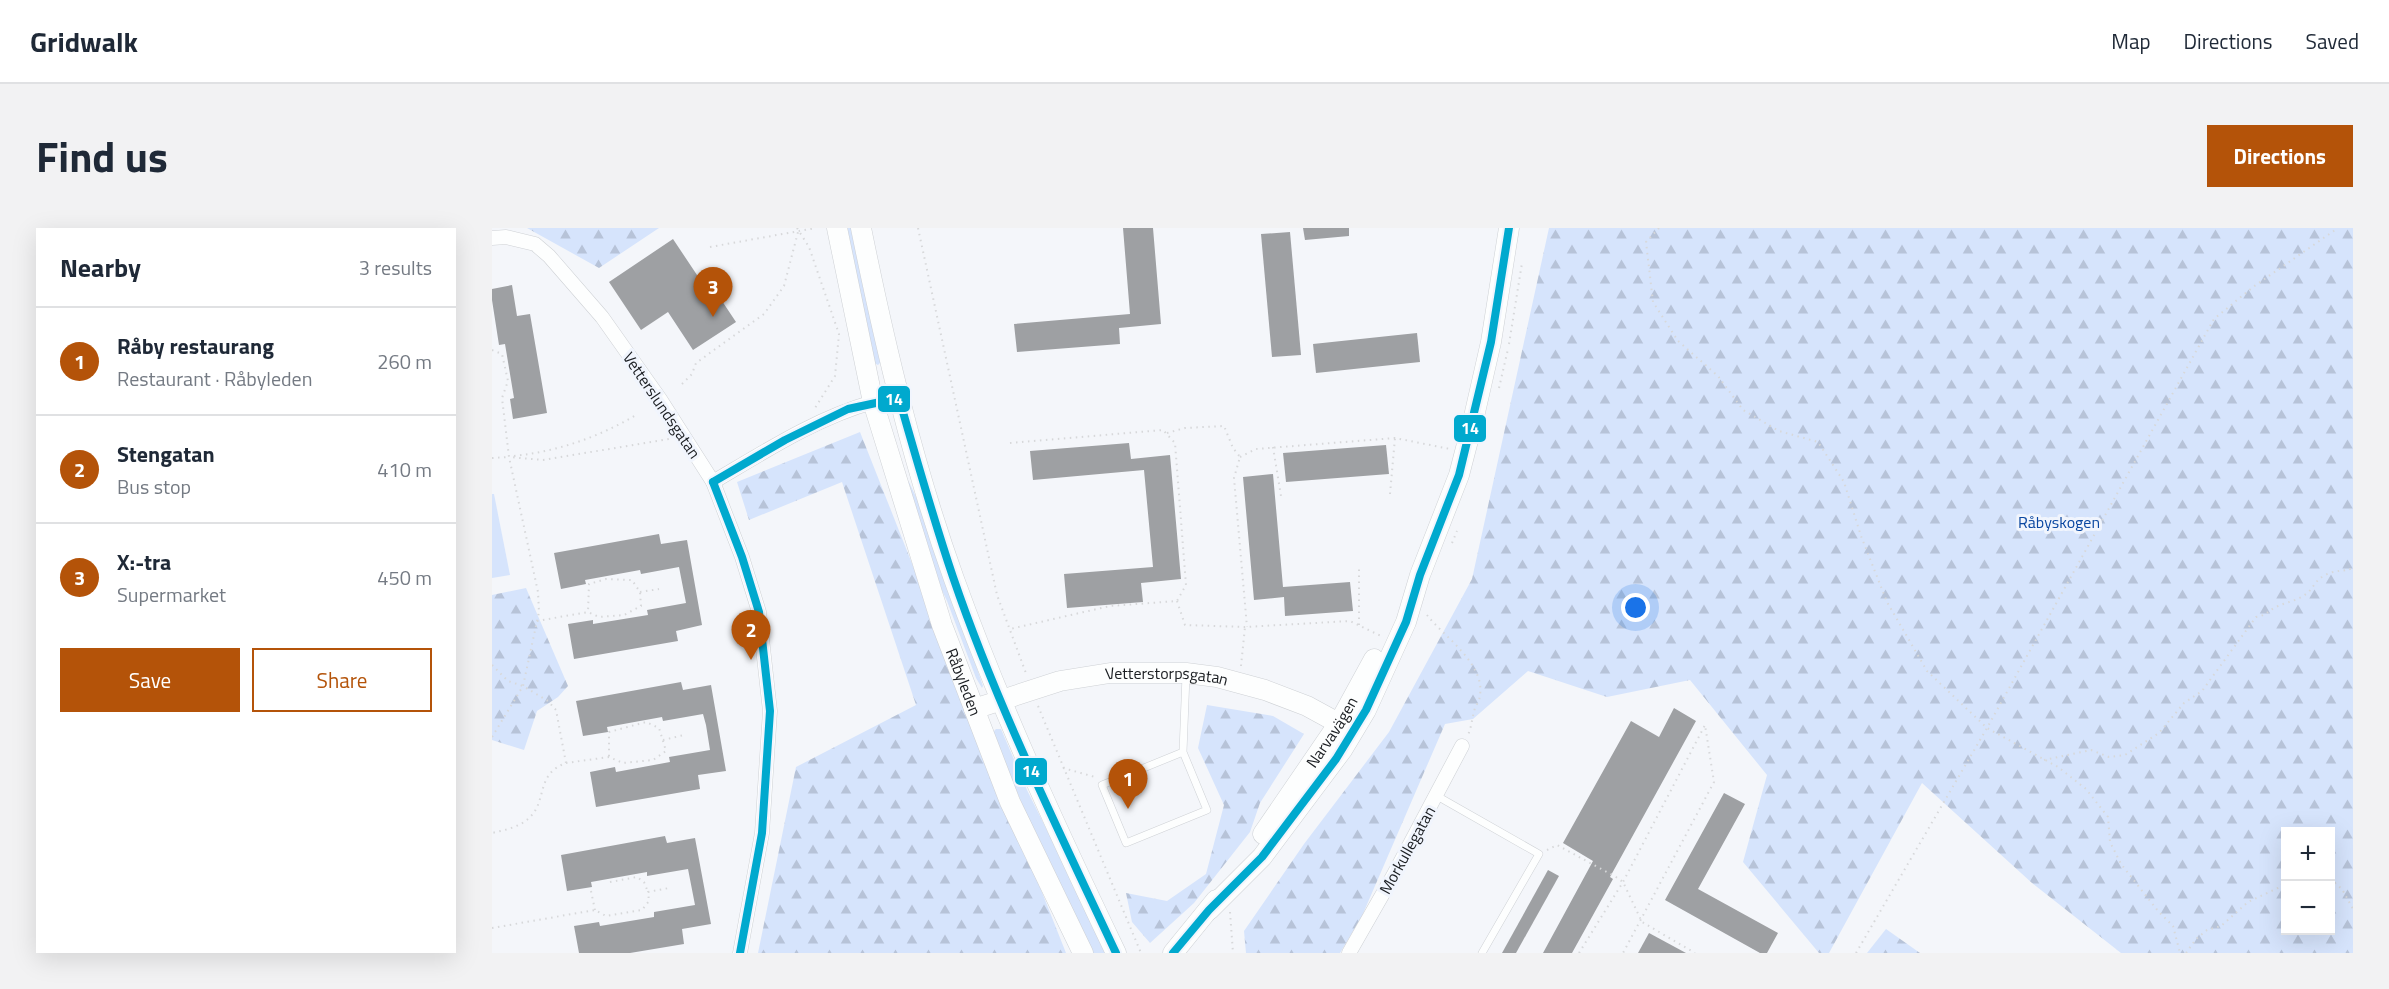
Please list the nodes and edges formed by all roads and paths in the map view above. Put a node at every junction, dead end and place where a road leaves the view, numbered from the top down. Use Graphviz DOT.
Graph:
graph roads {
  1 [pos="816,228"];
  2 [pos="837,228"];
  3 [pos="861,228"];
  4 [pos="918,228"];
  5 [pos="1509,228"];
  6 [pos="1659,228"];
  7 [pos="2338,228"];
  8 [pos="797,230"];
  9 [pos="492,238"];
  10 [pos="710,247"];
  11 [pos="492,350"];
  12 [pos="682,384"];
  13 [pos="900,398"];
  14 [pos="873,402"];
  15 [pos="638,414"];
  16 [pos="817,424"];
  17 [pos="1167,433"];
  18 [pos="684,435"];
  19 [pos="1395,438"];
  20 [pos="1010,443"];
  21 [pos="1273,447"];
  22 [pos="1464,454"];
  23 [pos="508,457"];
  24 [pos="1240,457"];
  25 [pos="492,458"];
  26 [pos="713,482"];
  27 [pos="1390,494"];
  28 [pos="1281,496"];
  29 [pos="1359,565"];
  30 [pos="2353,568"];
  31 [pos="1420,575"];
  32 [pos="659,589"];
  33 [pos="640,592"];
  34 [pos="1177,601"];
  35 [pos="1424,610"];
  36 [pos="588,612"];
  37 [pos="537,621"];
  38 [pos="1359,625"];
  39 [pos="1246,627"];
  40 [pos="1010,629"];
  41 [pos="1385,638"];
  42 [pos="492,665"];
  43 [pos="1241,666"];
  44 [pos="1186,673"];
  45 [pos="524,686"];
  46 [pos="1032,690"];
  47 [pos="1002,699"];
  48 [pos="974,709"];
  49 [pos="1347,727"];
  50 [pos="1987,728"];
  51 [pos="684,735"];
  52 [pos="492,737"];
  53 [pos="663,740"];
  54 [pos="1462,746"];
  55 [pos="1183,752"];
  56 [pos="609,757"];
  57 [pos="2044,760"];
  58 [pos="566,763"];
  59 [pos="1063,768"];
  60 [pos="1113,781"];
  61 [pos="1437,796"];
  62 [pos="492,833"];
  63 [pos="1539,854"];
  64 [pos="2284,881"];
  65 [pos="2333,881"];
  66 [pos="610,882"];
  67 [pos="1623,882"];
  68 [pos="669,888"];
  69 [pos="591,891"];
  70 [pos="648,892"];
  71 [pos="1230,909"];
  72 [pos="2353,909"];
  73 [pos="594,910"];
  74 [pos="1641,920"];
  75 [pos="492,928"];
  76 [pos="740,953"];
  77 [pos="1083,953"];
  78 [pos="1116,953"];
  79 [pos="1141,953"];
  80 [pos="1173,953"];
  81 [pos="1233,953"];
  82 [pos="1349,953"];
  83 [pos="1482,953"];
  84 [pos="1579,953"];
  85 [pos="1623,953"];
  86 [pos="1695,953"];
  87 [pos="1856,953"];
  88 [pos="2180,953"];
  89 [pos="2187,953"];
  1 -- 8 [label="path"];
  2 -- 14 [label="main road, Råbyleden"];
  3 -- 13 [label="main road, Råbyleden"];
  4 -- 40 [label="path"];
  5 -- 22 [label="main road, Narvavägen"];
  6 -- 50 [label="path"];
  7 -- 50 [label="path"];
  8 -- 10 [label="path"];
  8 -- 12 [label="path"];
  8 -- 16 [label="path"];
  9 -- 18 [label="street, Vetterslundsgatan"];
  11 -- 23 [label="path"];
  13 -- 14 [label="main road"];
  13 -- 47 [label="main road, Råbyleden"];
  14 -- 16 [label="street"];
  14 -- 48 [label="main road, Råbyleden"];
  15 -- 23 [label="path"];
  16 -- 26 [label="street"];
  17 -- 20 [label="path"];
  17 -- 24 [label="path"];
  17 -- 34 [label="path"];
  18 -- 23 [label="path"];
  18 -- 26 [label="street, Vetterslundsgatan"];
  19 -- 21 [label="path"];
  19 -- 22 [label="path"];
  19 -- 27 [label="path"];
  21 -- 24 [label="path"];
  21 -- 28 [label="path"];
  22 -- 31 [label="main road, Narvavägen"];
  23 -- 25 [label="path"];
  23 -- 37 [label="path"];
  24 -- 39 [label="path"];
  26 -- 76 [label="street, Vetterslundsgatan"];
  29 -- 38 [label="path"];
  30 -- 57 [label="path"];
  31 -- 41 [label="main road, Narvavägen"];
  31 -- 49 [label="main road, Narvavägen"];
  32 -- 33 [label="path"];
  33 -- 36 [label="path"];
  33 -- 36 [label="path"];
  34 -- 39 [label="path"];
  34 -- 40 [label="path"];
  35 -- 54 [label="path"];
  36 -- 37 [label="path"];
  37 -- 45 [label="path"];
  38 -- 39 [label="path"];
  38 -- 41 [label="path"];
  39 -- 43 [label="path"];
  40 -- 46 [label="path"];
  41 -- 49 [label="main road, Narvavägen"];
  42 -- 45 [label="path"];
  44 -- 46 [label="main road, Vetterstorpsgatan"];
  44 -- 49 [label="main road, Vetterstorpsgatan"];
  44 -- 55 [label="lane"];
  45 -- 52 [label="path"];
  45 -- 58 [label="path"];
  46 -- 47 [label="main road, Vetterstorpsgatan"];
  46 -- 59 [label="path"];
  47 -- 48 [label="main road, Vetterstorpsgatan"];
  47 -- 78 [label="main road, Råbyleden"];
  48 -- 77 [label="main road, Råbyleden"];
  49 -- 80 [label="main road, Narvavägen"];
  50 -- 57 [label="path"];
  50 -- 87 [label="path"];
  51 -- 53 [label="path"];
  53 -- 56 [label="path"];
  53 -- 56 [label="path"];
  54 -- 61 [label="street, Morkullegatan"];
  55 -- 60 [label="lane"];
  55 -- 60 [label="lane"];
  56 -- 58 [label="path"];
  57 -- 88 [label="path"];
  58 -- 62 [label="path"];
  59 -- 60 [label="path"];
  59 -- 79 [label="path"];
  61 -- 63 [label="lane"];
  61 -- 82 [label="street, Morkullegatan"];
  63 -- 67 [label="path"];
  63 -- 83 [label="lane"];
  64 -- 89 [label="path"];
  65 -- 72 [label="path"];
  66 -- 70 [label="path"];
  67 -- 74 [label="path"];
  67 -- 74 [label="path"];
  67 -- 84 [label="path"];
  68 -- 70 [label="path"];
  69 -- 73 [label="path"];
  70 -- 73 [label="path"];
  71 -- 81 [label="path"];
  73 -- 75 [label="path"];
  74 -- 85 [label="path"];
  74 -- 86 [label="path"];
}
